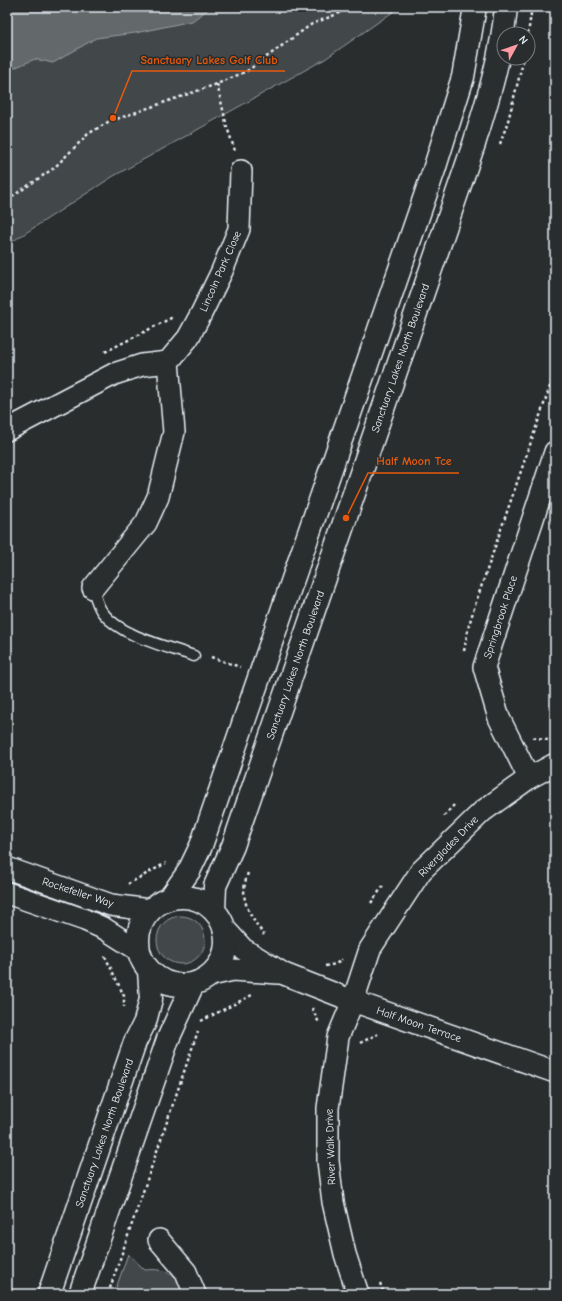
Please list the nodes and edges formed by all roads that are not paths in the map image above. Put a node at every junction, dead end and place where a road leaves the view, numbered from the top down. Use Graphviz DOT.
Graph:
graph roads {
  1 [pos="475,7"];
  2 [pos="506,7"];
  3 [pos="241,171"];
  4 [pos="168,362"];
  5 [pos="7,430"];
  6 [pos="555,452"];
  7 [pos="93,588"];
  8 [pos="194,656"];
  9 [pos="555,764"];
  10 [pos="529,778"];
  11 [pos="7,868"];
  12 [pos="7,893"];
  13 [pos="170,898"];
  14 [pos="150,910"];
  15 [pos="219,919"];
  16 [pos="138,950"];
  17 [pos="260,965"];
  18 [pos="149,971"];
  19 [pos="202,980"];
  20 [pos="353,1001"];
  21 [pos="555,1072"];
  22 [pos="159,1240"];
  23 [pos="49,1294"];
  24 [pos="80,1294"];
  25 [pos="195,1294"];
  26 [pos="358,1294"];
  1 -- 13 [label="street"];
  2 -- 15 [label="street, Sanctuary Lakes North Boulevard"];
  3 -- 4 [label="street, Lincoln Park Close"];
  4 -- 5 [label="street"];
  4 -- 7 [label="street"];
  6 -- 10 [label="street, Springbrook Place"];
  7 -- 8 [label="lane"];
  9 -- 10 [label="street, Riverglades Drive"];
  10 -- 20 [label="street, Riverglades Drive"];
  11 -- 14 [label="street, Rockefeller Way"];
  12 -- 16 [label="street"];
  13 -- 14 [label="street"];
  13 -- 15 [label="street"];
  14 -- 16 [label="street"];
  15 -- 17 [label="street, Half Moon Terrace"];
  15 -- 19 [label="street"];
  16 -- 18 [label="street"];
  17 -- 19 [label="street, Half Moon Terrace"];
  17 -- 20 [label="street, Half Moon Terrace"];
  18 -- 19 [label="street"];
  18 -- 23 [label="street, Sanctuary Lakes North Boulevard"];
  19 -- 24 [label="street"];
  20 -- 21 [label="street, Half Moon Terrace"];
  20 -- 26 [label="street, River Walk Drive"];
  22 -- 25 [label="street"];
}
